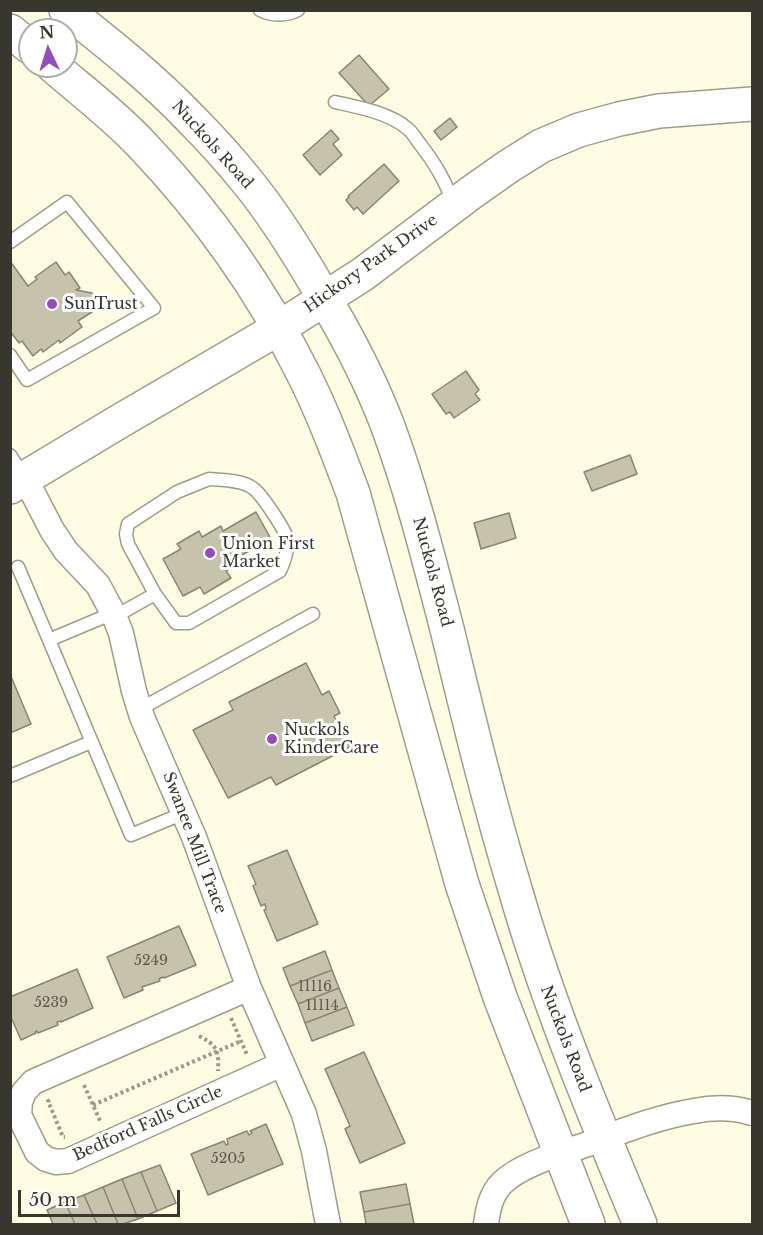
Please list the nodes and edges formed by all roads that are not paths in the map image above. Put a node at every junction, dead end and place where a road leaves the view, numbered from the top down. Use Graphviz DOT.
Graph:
graph roads {
  1 [pos="66,10"];
  2 [pos="260,10"];
  3 [pos="298,10"];
  4 [pos="67,78"];
  5 [pos="335,102"];
  6 [pos="753,104"];
  7 [pos="454,205"];
  8 [pos="10,242"];
  9 [pos="325,298"];
  10 [pos="279,328"];
  11 [pos="10,355"];
  12 [pos="15,474"];
  13 [pos="18,567"];
  14 [pos="154,594"];
  15 [pos="313,614"];
  16 [pos="114,615"];
  17 [pos="49,640"];
  18 [pos="140,709"];
  19 [pos="92,742"];
  20 [pos="10,776"];
  21 [pos="184,813"];
  22 [pos="249,988"];
  23 [pos="282,1064"];
  24 [pos="15,1105"];
  25 [pos="753,1113"];
  26 [pos="604,1138"];
  27 [pos="559,1154"];
  28 [pos="328,1224"];
  29 [pos="486,1224"];
  30 [pos="588,1224"];
  31 [pos="640,1224"];
  1 -- 9 [label="main road, Nuckols Road"];
  2 -- 3 [label="lane"];
  4 -- 10 [label="main road"];
  5 -- 7 [label="lane"];
  6 -- 7 [label="main road, Hickory Park Drive"];
  7 -- 9 [label="main road, Hickory Park Drive"];
  8 -- 11 [label="lane"];
  9 -- 10 [label="main road, Hickory Park Drive"];
  9 -- 26 [label="main road, Nuckols Road"];
  10 -- 12 [label="main road, Hickory Park Drive"];
  10 -- 27 [label="main road"];
  12 -- 16 [label="street, Swanee Mill Trace"];
  13 -- 17 [label="lane"];
  14 -- 14 [label="lane"];
  14 -- 16 [label="lane"];
  15 -- 18 [label="lane"];
  16 -- 17 [label="lane"];
  16 -- 18 [label="street, Swanee Mill Trace"];
  17 -- 19 [label="lane"];
  18 -- 21 [label="street, Swanee Mill Trace"];
  19 -- 20 [label="lane"];
  19 -- 21 [label="lane"];
  21 -- 22 [label="street, Swanee Mill Trace"];
  22 -- 23 [label="street, Swanee Mill Trace"];
  22 -- 24 [label="street, Bedford Falls Circle"];
  23 -- 24 [label="street, Bedford Falls Circle"];
  23 -- 28 [label="street, Swanee Mill Trace"];
  25 -- 26 [label="street"];
  26 -- 27 [label="street"];
  26 -- 31 [label="main road, Nuckols Road"];
  27 -- 29 [label="street"];
  27 -- 30 [label="main road"];
}
